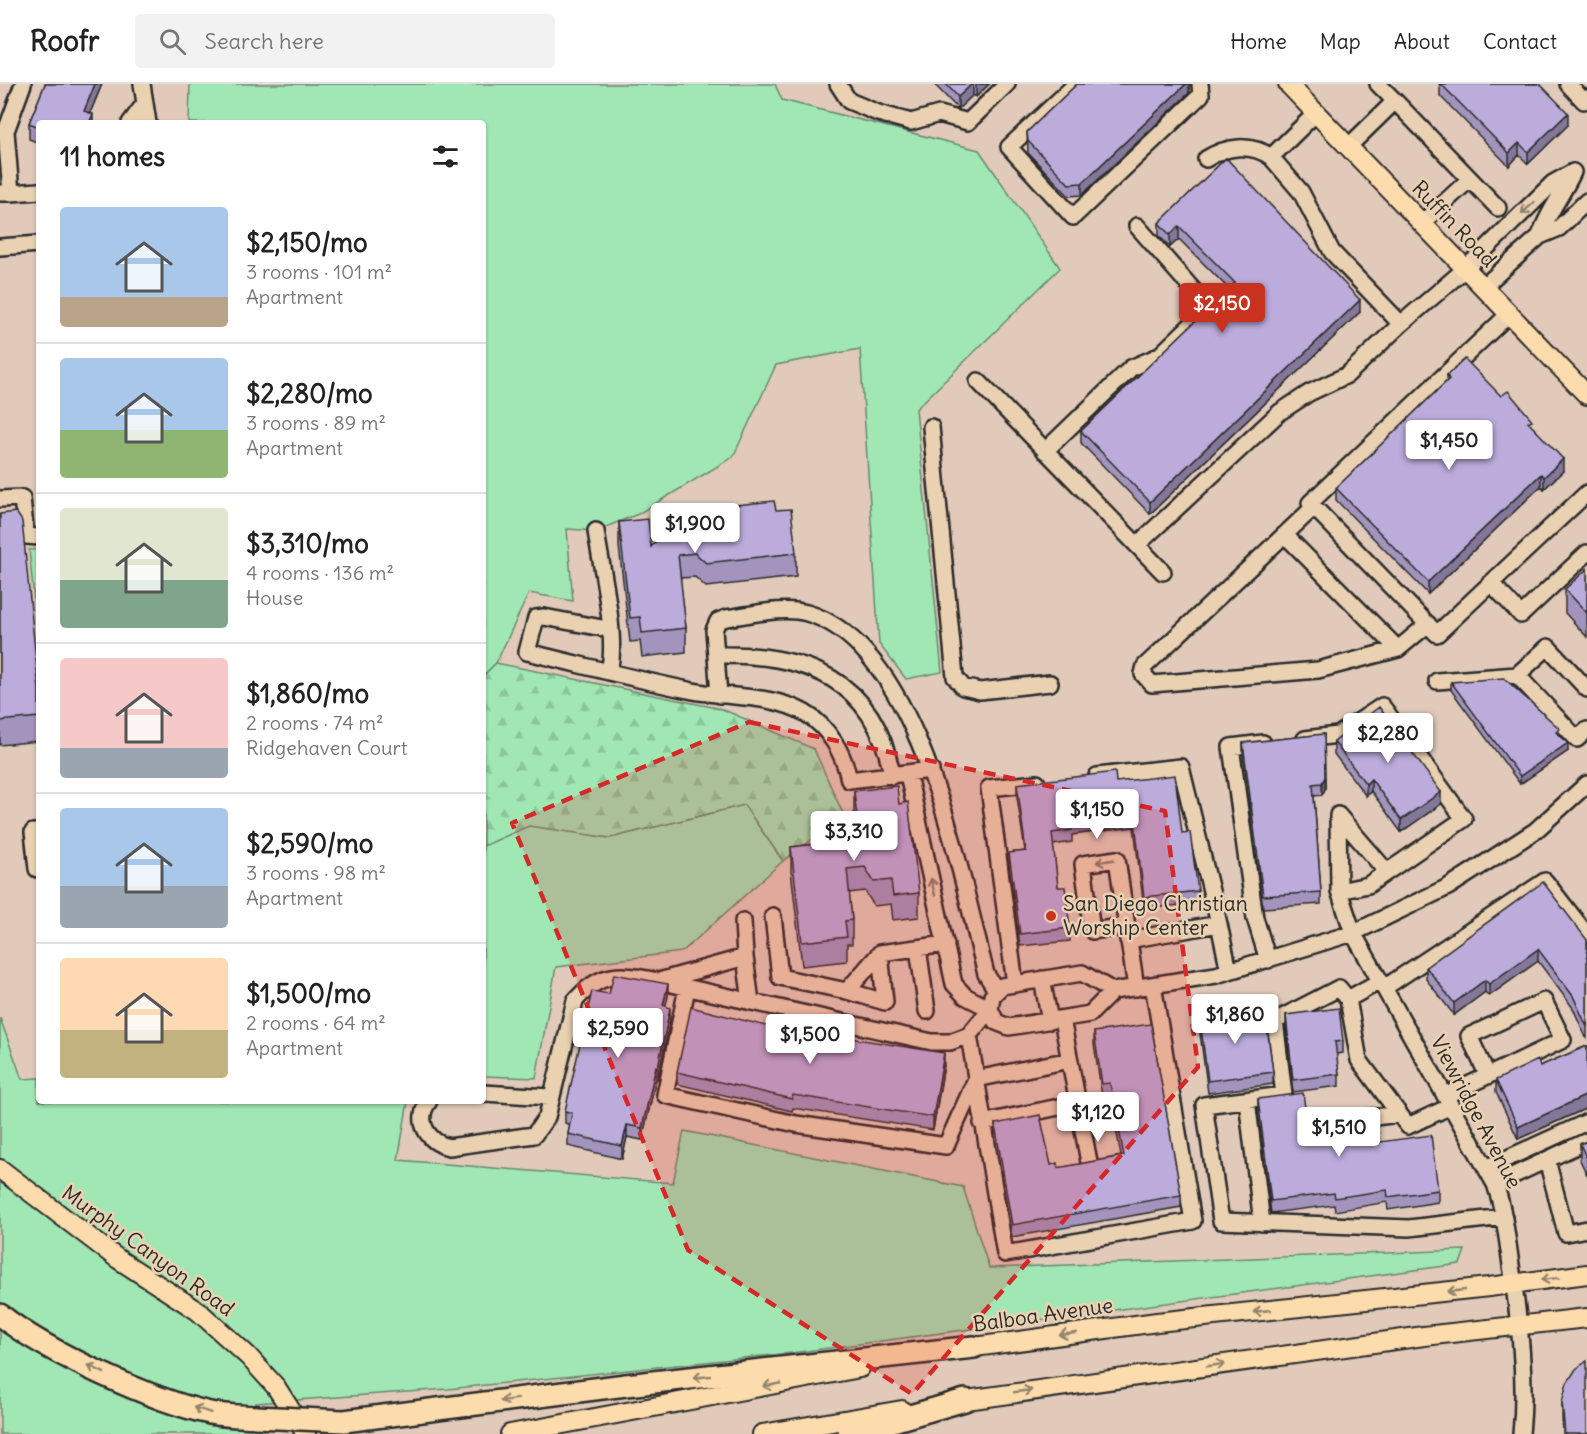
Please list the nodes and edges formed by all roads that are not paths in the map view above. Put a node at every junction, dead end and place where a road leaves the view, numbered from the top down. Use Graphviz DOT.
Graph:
graph roads {
  1 [pos="22,84"];
  2 [pos="142,84"];
  3 [pos="837,84"];
  4 [pos="1007,84"];
  5 [pos="1076,84"];
  6 [pos="1200,84"];
  7 [pos="1288,84"];
  8 [pos="1378,84"];
  9 [pos="1568,84"];
  10 [pos="1587,98"];
  11 [pos="1395,101"];
  12 [pos="145,103"];
  13 [pos="1316,113"];
  14 [pos="132,120"];
  15 [pos="148,120"];
  16 [pos="1348,147"];
  17 [pos="1271,157"];
  18 [pos="1206,159"];
  19 [pos="1470,179"];
  20 [pos="36,191"];
  21 [pos="5,193"];
  22 [pos="1587,201"];
  23 [pos="1498,208"];
  24 [pos="1422,223"];
  25 [pos="1137,226"];
  26 [pos="1540,236"];
  27 [pos="36,244"];
  28 [pos="0,247"];
  29 [pos="1465,269"];
  30 [pos="1483,287"];
  31 [pos="1509,314"];
  32 [pos="1401,324"];
  33 [pos="978,381"];
  34 [pos="1587,395"];
  35 [pos="931,427"];
  36 [pos="1045,451"];
  37 [pos="1587,493"];
  38 [pos="0,499"];
  39 [pos="1314,507"];
  40 [pos="596,531"];
  41 [pos="1285,535"];
  42 [pos="36,537"];
  43 [pos="1137,545"];
  44 [pos="1587,553"];
  45 [pos="1162,572"];
  46 [pos="1491,584"];
  47 [pos="1428,624"];
  48 [pos="609,627"];
  49 [pos="1398,649"];
  50 [pos="716,655"];
  51 [pos="609,671"];
  52 [pos="1517,675"];
  53 [pos="1437,681"];
  54 [pos="1050,683"];
  55 [pos="1587,689"];
  56 [pos="719,695"];
  57 [pos="1587,730"];
  58 [pos="931,770"];
  59 [pos="908,775"];
  60 [pos="892,777"];
  61 [pos="1080,778"];
  62 [pos="1057,781"];
  63 [pos="1587,784"];
  64 [pos="36,832"];
  65 [pos="36,860"];
  66 [pos="1387,872"];
  67 [pos="1339,891"];
  68 [pos="773,916"];
  69 [pos="743,921"];
  70 [pos="1219,924"];
  71 [pos="1127,933"];
  72 [pos="1353,933"];
  73 [pos="1587,934"];
  74 [pos="946,944"];
  75 [pos="918,948"];
  76 [pos="880,953"];
  77 [pos="745,957"];
  78 [pos="1268,960"];
  79 [pos="1229,971"];
  80 [pos="1042,980"];
  81 [pos="658,981"];
  82 [pos="1015,984"];
  83 [pos="1382,984"];
  84 [pos="1153,985"];
  85 [pos="687,988"];
  86 [pos="1136,988"];
  87 [pos="996,990"];
  88 [pos="847,992"];
  89 [pos="1113,992"];
  90 [pos="1348,999"];
  91 [pos="751,1002"];
  92 [pos="990,1009"];
  93 [pos="927,1011"];
  94 [pos="1056,1020"];
  95 [pos="969,1035"];
  96 [pos="1070,1060"];
  97 [pos="1488,1076"];
  98 [pos="975,1079"];
  99 [pos="486,1093"];
  100 [pos="550,1097"];
  101 [pos="1248,1100"];
  102 [pos="1448,1101"];
  103 [pos="1078,1103"];
  104 [pos="428,1104"];
  105 [pos="1399,1114"];
  106 [pos="1587,1122"];
  107 [pos="982,1123"];
  108 [pos="1327,1123"];
  109 [pos="1587,1141"];
  110 [pos="1547,1160"];
  111 [pos="1089,1162"];
  112 [pos="0,1168"];
  113 [pos="1486,1168"];
  114 [pos="1495,1184"];
  115 [pos="1504,1217"];
  116 [pos="1262,1223"];
  117 [pos="1587,1229"];
  118 [pos="1587,1274"];
  119 [pos="1514,1284"];
  120 [pos="0,1315"];
  121 [pos="1587,1318"];
  122 [pos="1519,1327"];
  123 [pos="974,1347"];
  124 [pos="965,1400"];
  125 [pos="306,1434"];
  126 [pos="510,1434"];
  127 [pos="762,1434"];
  128 [pos="848,1434"];
  129 [pos="1521,1434"];
  1 -- 21 [label="street"];
  2 -- 12 [label="street"];
  3 -- 4 [label="street"];
  5 -- 6 [label="street"];
  7 -- 13 [label="main road, Ruffin Road"];
  8 -- 11 [label="street"];
  9 -- 10 [label="street"];
  11 -- 16 [label="street"];
  11 -- 19 [label="street"];
  12 -- 14 [label="street"];
  12 -- 15 [label="street"];
  13 -- 16 [label="main road, Ruffin Road"];
  13 -- 17 [label="street"];
  16 -- 24 [label="main road, Ruffin Road"];
  17 -- 18 [label="street"];
  17 -- 32 [label="street"];
  19 -- 23 [label="street"];
  19 -- 24 [label="street"];
  20 -- 21 [label="street"];
  22 -- 26 [label="street"];
  24 -- 29 [label="main road, Ruffin Road"];
  25 -- 36 [label="street"];
  26 -- 29 [label="street, one-way"];
  26 -- 30 [label="street"];
  27 -- 28 [label="street"];
  29 -- 30 [label="main road, Ruffin Road"];
  29 -- 32 [label="street"];
  30 -- 31 [label="main road, Ruffin Road"];
  31 -- 34 [label="main road, Ruffin Road"];
  31 -- 39 [label="street"];
  32 -- 43 [label="street"];
  33 -- 36 [label="street"];
  35 -- 54 [label="street"];
  36 -- 43 [label="street"];
  37 -- 46 [label="street"];
  38 -- 42 [label="street"];
  39 -- 41 [label="street"];
  39 -- 47 [label="street"];
  40 -- 48 [label="street"];
  41 -- 49 [label="street"];
  41 -- 49 [label="street"];
  43 -- 45 [label="street"];
  44 -- 46 [label="street"];
  46 -- 47 [label="street"];
  47 -- 49 [label="street"];
  48 -- 51 [label="street"];
  48 -- 51 [label="street"];
  50 -- 56 [label="street"];
  50 -- 58 [label="street"];
  50 -- 60 [label="street"];
  51 -- 56 [label="street"];
  52 -- 53 [label="street"];
  52 -- 55 [label="street"];
  52 -- 57 [label="street"];
  56 -- 60 [label="street"];
  58 -- 59 [label="street"];
  58 -- 87 [label="street"];
  59 -- 60 [label="street"];
  74 -- 59 [label="street, one-way"];
  61 -- 70 [label="street"];
  62 -- 82 [label="street"];
  63 -- 72 [label="street"];
  64 -- 65 [label="street"];
  66 -- 67 [label="street"];
  66 -- 67 [label="street, Viewridge Avenue"];
  66 -- 78 [label="street"];
  67 -- 72 [label="street, Viewridge Avenue"];
  68 -- 88 [label="street"];
  69 -- 77 [label="street"];
  70 -- 71 [label="street"];
  70 -- 79 [label="street"];
  71 -- 71 [label="street, one-way"];
  71 -- 86 [label="street"];
  72 -- 78 [label="street"];
  72 -- 83 [label="street, Viewridge Avenue"];
  73 -- 83 [label="street"];
  74 -- 75 [label="street"];
  74 -- 92 [label="street"];
  75 -- 76 [label="street"];
  75 -- 93 [label="street"];
  76 -- 88 [label="street"];
  76 -- 88 [label="street"];
  77 -- 81 [label="street"];
  77 -- 91 [label="street"];
  78 -- 79 [label="street"];
  79 -- 84 [label="street"];
  80 -- 82 [label="street"];
  80 -- 89 [label="street"];
  80 -- 94 [label="street"];
  81 -- 85 [label="street"];
  81 -- 100 [label="street"];
  82 -- 87 [label="street"];
  83 -- 90 [label="street"];
  83 -- 102 [label="street, Viewridge Avenue"];
  84 -- 86 [label="street"];
  84 -- 107 [label="street"];
  85 -- 91 [label="street"];
  85 -- 98 [label="street"];
  86 -- 89 [label="street"];
  87 -- 92 [label="street"];
  89 -- 94 [label="street"];
  90 -- 101 [label="street"];
  90 -- 105 [label="street"];
  91 -- 95 [label="street"];
  92 -- 94 [label="street"];
  92 -- 95 [label="street"];
  94 -- 96 [label="street"];
  95 -- 98 [label="street"];
  96 -- 98 [label="street"];
  96 -- 103 [label="street"];
  97 -- 97 [label="street"];
  97 -- 102 [label="street"];
  98 -- 107 [label="street"];
  99 -- 100 [label="street"];
  100 -- 104 [label="street"];
  101 -- 116 [label="street"];
  101 -- 116 [label="street"];
  102 -- 105 [label="street"];
  102 -- 113 [label="street, Viewridge Avenue"];
  103 -- 107 [label="street"];
  103 -- 111 [label="street"];
  105 -- 108 [label="street"];
  106 -- 113 [label="street"];
  109 -- 110 [label="street"];
  110 -- 114 [label="street"];
  110 -- 117 [label="street"];
  112 -- 125 [label="main road, Murphy Canyon Road"];
  113 -- 114 [label="street, Viewridge Avenue"];
  114 -- 115 [label="street, Viewridge Avenue"];
  115 -- 116 [label="street"];
  115 -- 119 [label="street, Viewridge Avenue"];
  118 -- 119 [label="main road, Balboa Avenue, one-way"];
  119 -- 122 [label="street, Viewridge Avenue"];
  119 -- 123 [label="main road, Balboa Avenue, one-way"];
  123 -- 120 [label="highway, one-way, bridge"];
  121 -- 122 [label="main road"];
  124 -- 122 [label="main road, one-way"];
  122 -- 129 [label="street, Viewridge Avenue"];
  123 -- 126 [label="main road, Balboa Avenue, one-way"];
  124 -- 127 [label="main road"];
  124 -- 128 [label="highway"];
}
